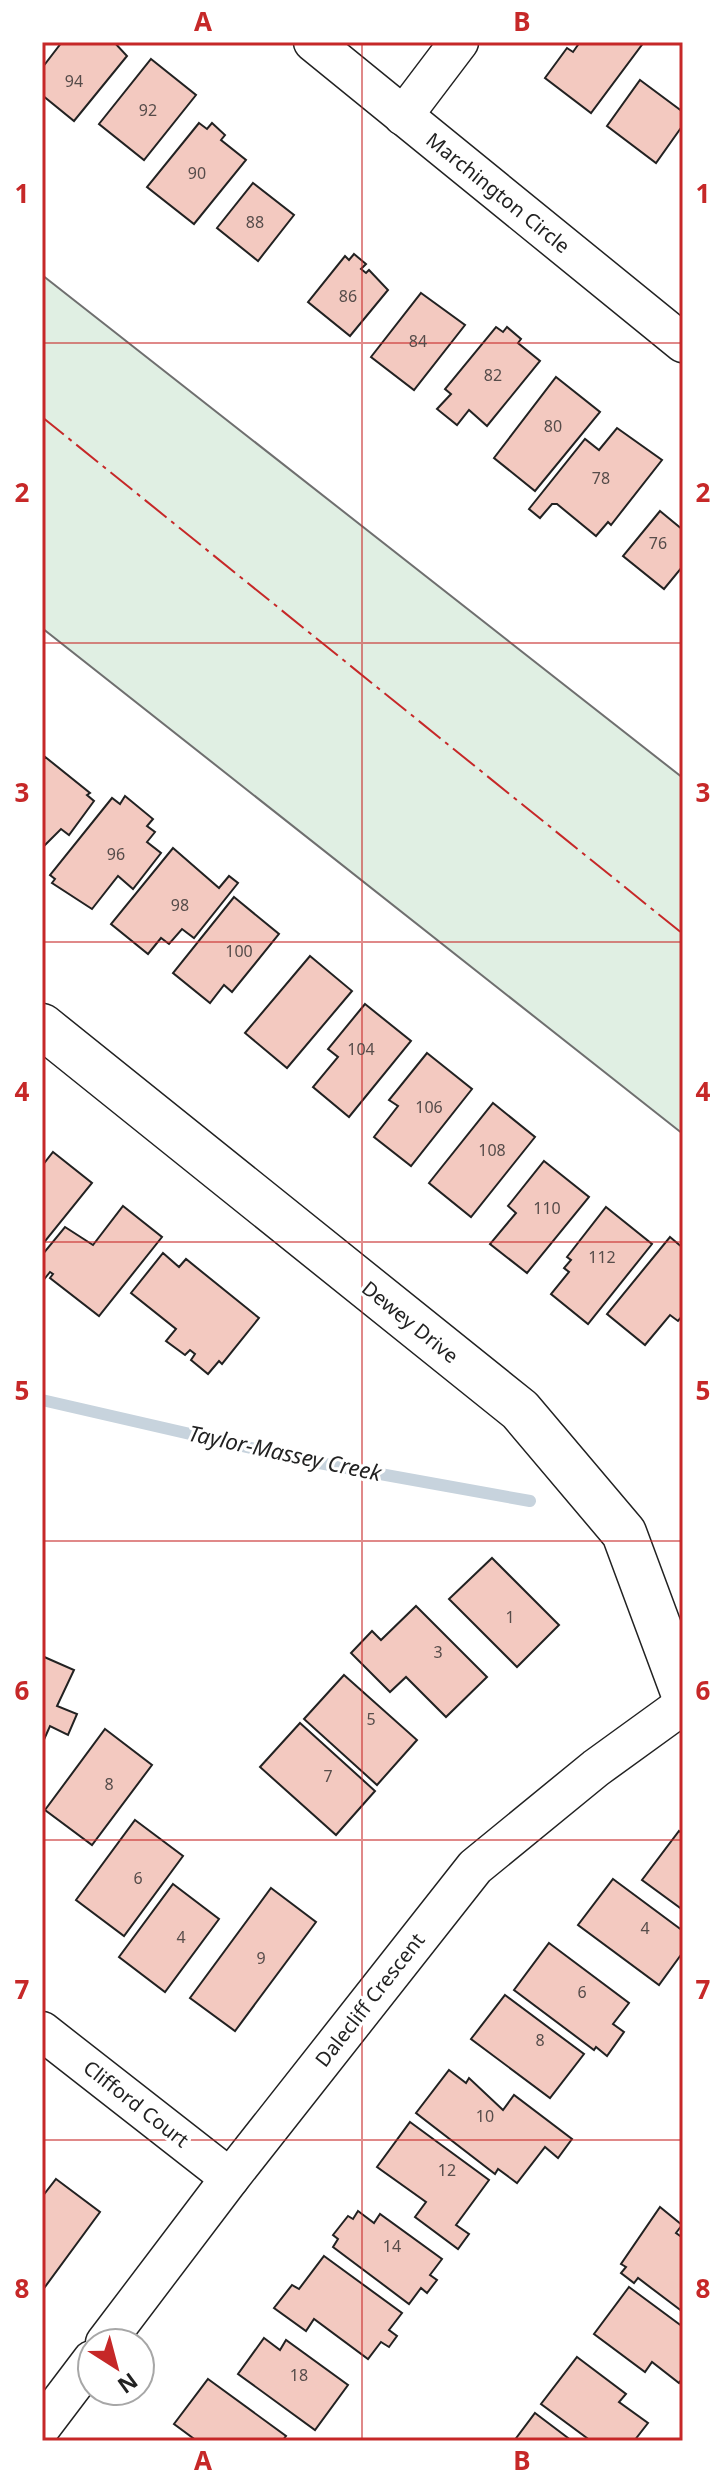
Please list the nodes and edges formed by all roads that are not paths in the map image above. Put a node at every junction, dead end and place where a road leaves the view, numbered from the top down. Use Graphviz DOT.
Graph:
graph roads {
  1 [pos="313,42"];
  2 [pos="459,42"];
  3 [pos="403,116"];
  4 [pos="683,343"];
  5 [pos="42,1026"];
  6 [pos="683,1692"];
  7 [pos="683,1705"];
  8 [pos="42,2031"];
  9 [pos="230,2178"];
  10 [pos="117,2327"];
  11 [pos="76,2381"];
  12 [pos="42,2426"];
  1 -- 3 [label="street, Marchington Circle"];
  2 -- 3 [label="street"];
  3 -- 4 [label="street, Marchington Circle"];
  5 -- 6 [label="street, Dewey Drive"];
  7 -- 9 [label="street, Dalecliff Crescent"];
  8 -- 9 [label="street, Clifford Court"];
  9 -- 10 [label="street, Dalecliff Crescent"];
  11 -- 12 [label="street"];
}
